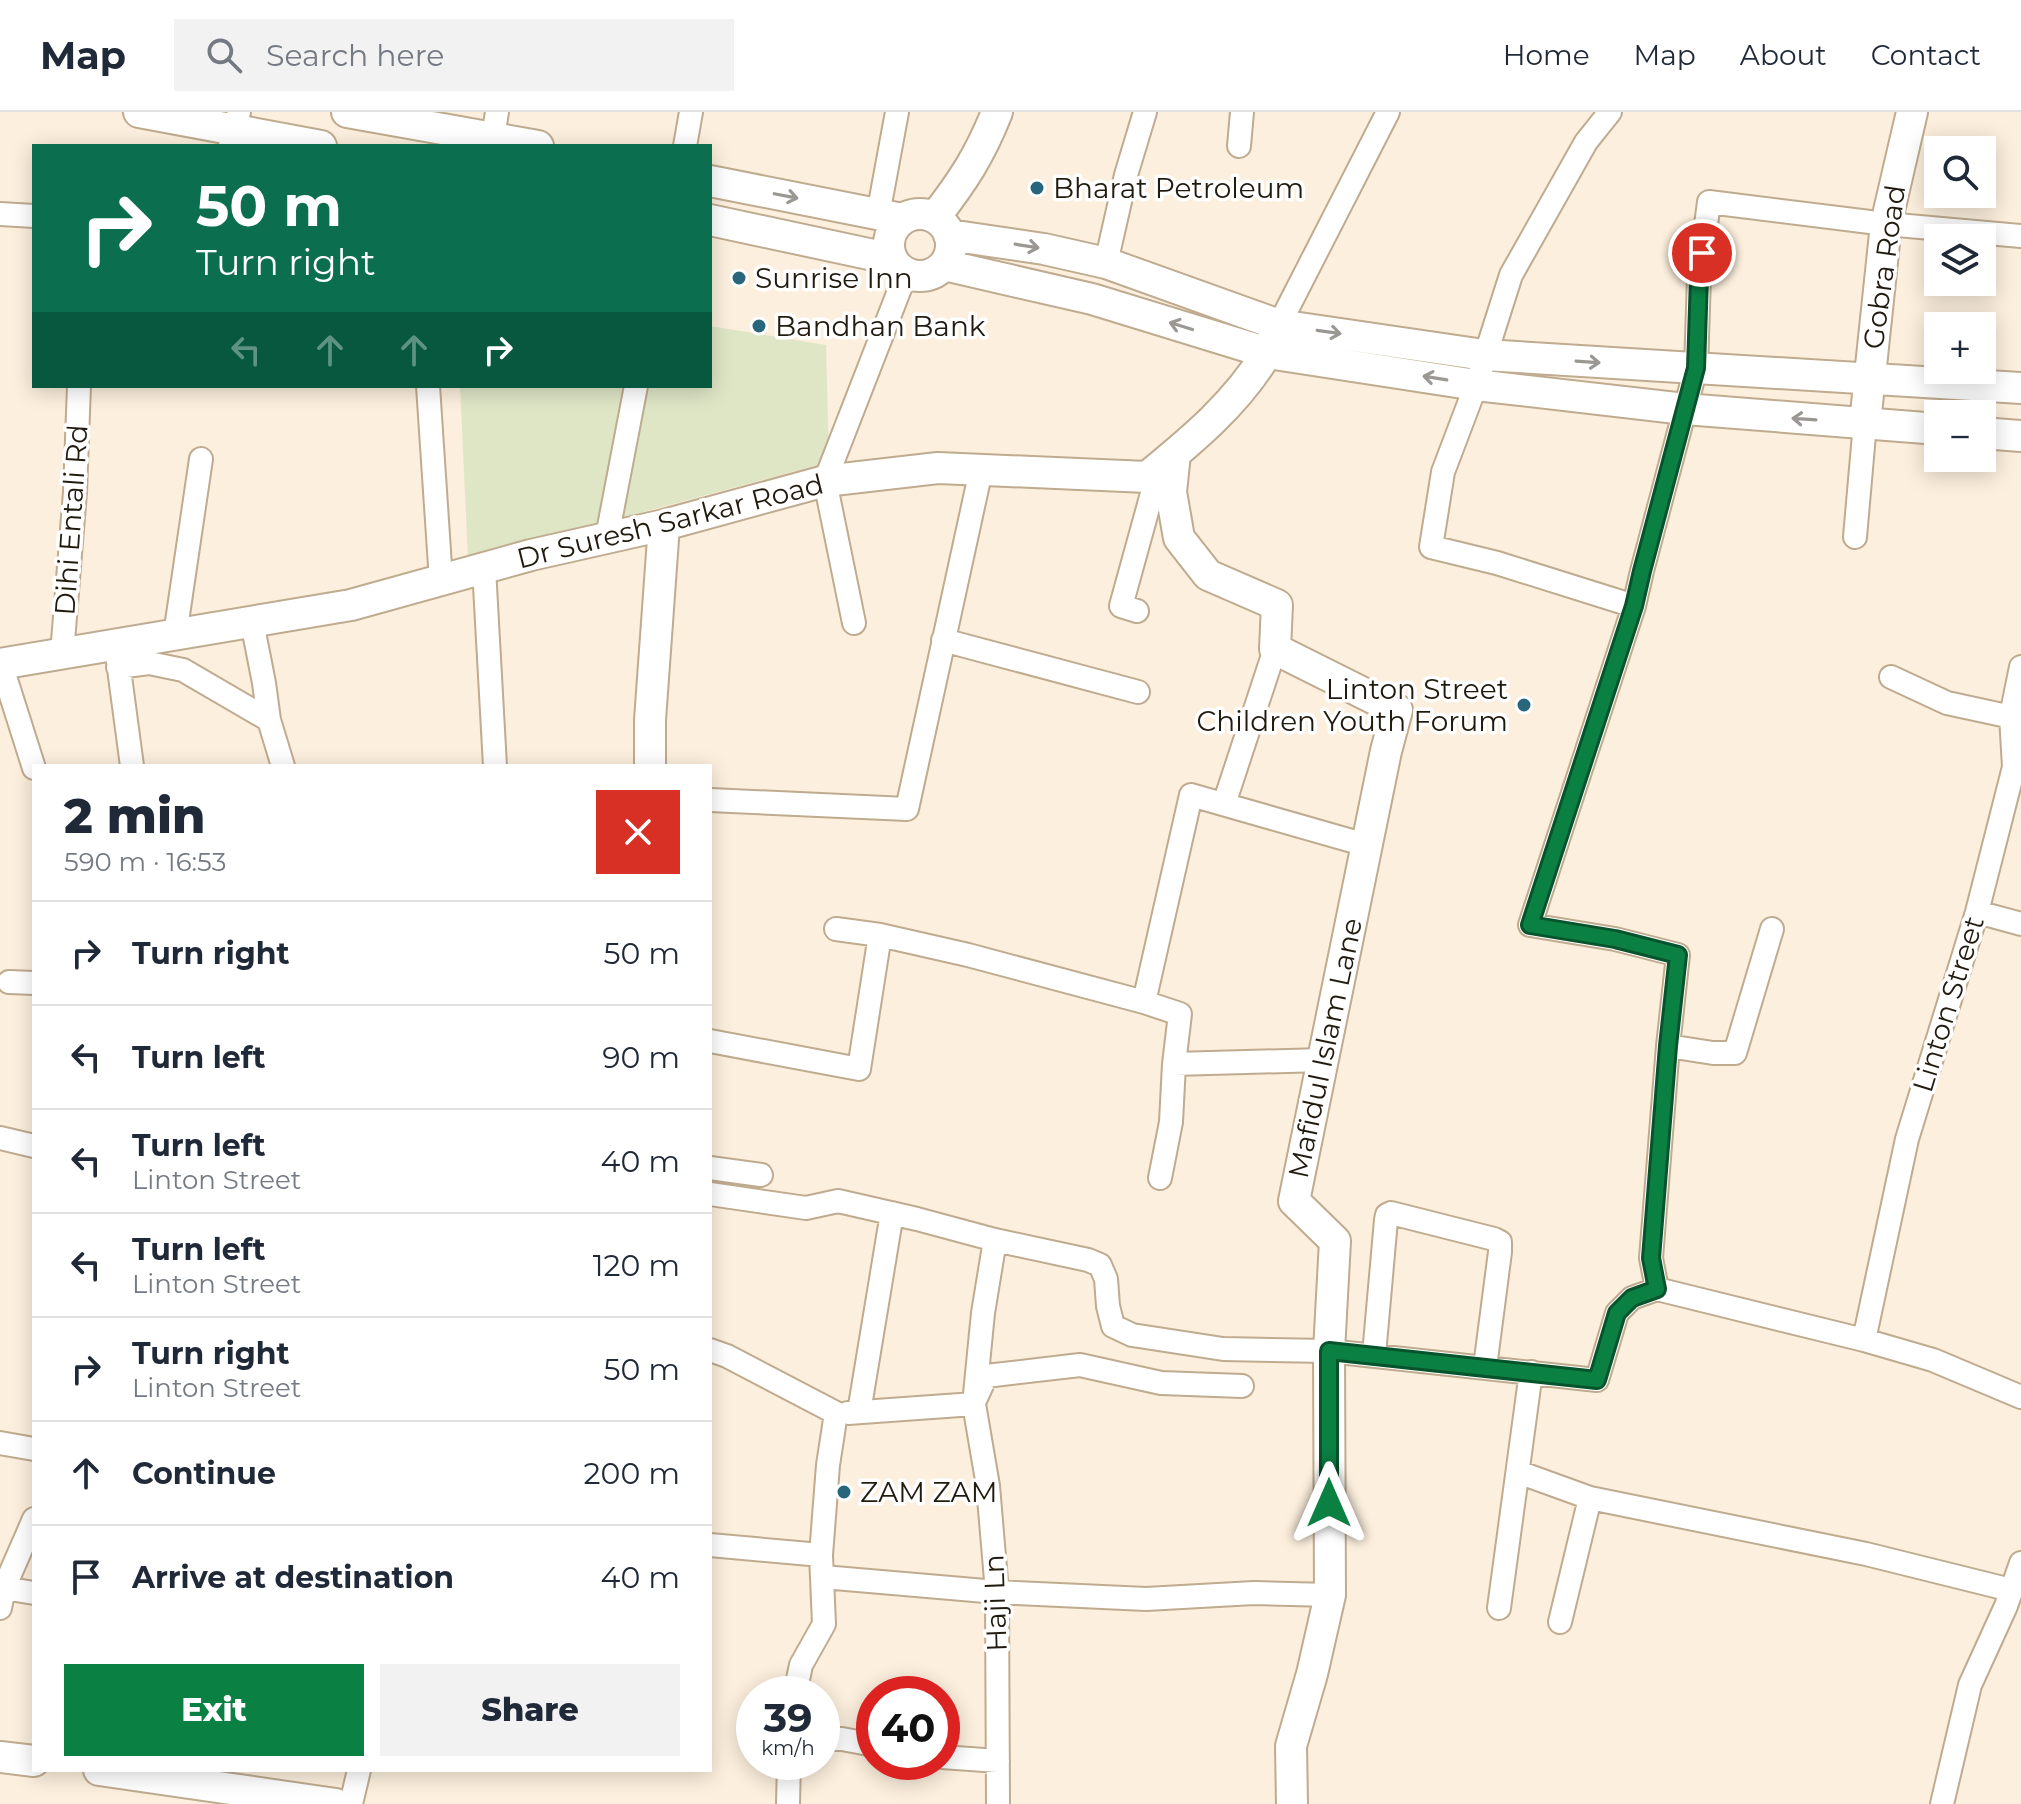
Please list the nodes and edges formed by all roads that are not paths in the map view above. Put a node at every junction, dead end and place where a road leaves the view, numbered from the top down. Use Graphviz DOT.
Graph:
graph roads {
  1 [pos="139,112"];
  2 [pos="347,112"];
  3 [pos="691,112"];
  4 [pos="897,112"];
  5 [pos="997,112"];
  6 [pos="1145,112"];
  7 [pos="1242,112"];
  8 [pos="1388,112"];
  9 [pos="1610,112"];
  10 [pos="1912,112"];
  11 [pos="495,124"];
  12 [pos="235,130"];
  13 [pos="310,144"];
  14 [pos="534,144"];
  15 [pos="685,144"];
  16 [pos="1239,146"];
  17 [pos="712,181"];
  18 [pos="0,214"];
  19 [pos="32,216"];
  20 [pos="890,217"];
  21 [pos="712,220"];
  22 [pos="1886,224"];
  23 [pos="942,226"];
  24 [pos="2021,236"];
  25 [pos="1106,263"];
  26 [pos="944,265"];
  27 [pos="899,266"];
  28 [pos="1274,339"];
  29 [pos="1484,355"];
  30 [pos="1696,368"];
  31 [pos="1869,378"];
  32 [pos="1476,385"];
  33 [pos="79,388"];
  34 [pos="428,388"];
  35 [pos="636,388"];
  36 [pos="2021,388"];
  37 [pos="1685,409"];
  38 [pos="1865,423"];
  39 [pos="1924,428"];
  40 [pos="1996,434"];
  41 [pos="2021,436"];
  42 [pos="1175,454"];
  43 [pos="201,459"];
  44 [pos="981,470"];
  45 [pos="1146,477"];
  46 [pos="825,481"];
  47 [pos="664,525"];
  48 [pos="607,537"];
  49 [pos="1855,537"];
  50 [pos="484,568"];
  51 [pos="441,581"];
  52 [pos="1634,606"];
  53 [pos="1137,611"];
  54 [pos="252,622"];
  55 [pos="854,623"];
  56 [pos="175,635"];
  57 [pos="943,640"];
  58 [pos="1275,649"];
  59 [pos="62,654"];
  60 [pos="117,656"];
  61 [pos="0,664"];
  62 [pos="2021,667"];
  63 [pos="1891,677"];
  64 [pos="1138,692"];
  65 [pos="2016,718"];
  66 [pos="269,720"];
  67 [pos="33,764"];
  68 [pos="132,764"];
  69 [pos="282,764"];
  70 [pos="495,764"];
  71 [pos="650,764"];
  72 [pos="712,800"];
  73 [pos="1224,804"];
  74 [pos="1366,845"];
  75 [pos="1977,912"];
  76 [pos="2021,924"];
  77 [pos="836,929"];
  78 [pos="1772,929"];
  79 [pos="880,935"];
  80 [pos="9,982"];
  81 [pos="32,983"];
  82 [pos="1144,1002"];
  83 [pos="712,1041"];
  84 [pos="1668,1046"];
  85 [pos="1323,1060"];
  86 [pos="1174,1064"];
  87 [pos="0,1138"];
  88 [pos="32,1146"];
  89 [pos="712,1168"];
  90 [pos="761,1175"];
  91 [pos="1160,1178"];
  92 [pos="712,1194"];
  93 [pos="892,1213"];
  94 [pos="995,1240"];
  95 [pos="1657,1289"];
  96 [pos="1864,1340"];
  97 [pos="712,1351"];
  98 [pos="1329,1351"];
  99 [pos="1374,1355"];
  100 [pos="1485,1367"];
  101 [pos="1531,1372"];
  102 [pos="1242,1386"];
  103 [pos="2021,1397"];
  104 [pos="974,1404"];
  105 [pos="859,1412"];
  106 [pos="836,1413"];
  107 [pos="0,1443"];
  108 [pos="32,1449"];
  109 [pos="1518,1472"];
  110 [pos="1590,1498"];
  111 [pos="32,1524"];
  112 [pos="712,1545"];
  113 [pos="2021,1563"];
  114 [pos="822,1566"];
  115 [pos="997,1592"];
  116 [pos="32,1593"];
  117 [pos="1330,1595"];
  118 [pos="2,1598"];
  119 [pos="2013,1598"];
  120 [pos="1499,1608"];
  121 [pos="1560,1622"];
  122 [pos="799,1676"];
  123 [pos="0,1757"];
  124 [pos="960,1758"];
  125 [pos="32,1761"];
  126 [pos="998,1761"];
  127 [pos="359,1772"];
  128 [pos="147,1773"];
  129 [pos="789,1780"];
  130 [pos="336,1804"];
  131 [pos="351,1804"];
  132 [pos="788,1804"];
  133 [pos="998,1804"];
  134 [pos="1292,1804"];
  135 [pos="1942,1804"];
  1 -- 12 [label="street"];
  2 -- 11 [label="street"];
  3 -- 15 [label="street"];
  4 -- 20 [label="street"];
  5 -- 23 [label="street"];
  6 -- 25 [label="street"];
  7 -- 16 [label="street"];
  8 -- 28 [label="street"];
  9 -- 29 [label="street"];
  10 -- 22 [label="street, Gobra Road"];
  11 -- 14 [label="street"];
  12 -- 13 [label="street"];
  17 -- 20 [label="street, one-way"];
  18 -- 19 [label="street"];
  20 -- 23 [label="street"];
  20 -- 27 [label="street"];
  21 -- 27 [label="street"];
  22 -- 24 [label="street"];
  22 -- 30 [label="street"];
  22 -- 31 [label="street, Gobra Road"];
  23 -- 25 [label="street, one-way"];
  23 -- 26 [label="street"];
  25 -- 28 [label="street"];
  26 -- 27 [label="street"];
  28 -- 26 [label="street, one-way"];
  27 -- 46 [label="street"];
  28 -- 29 [label="street, one-way"];
  32 -- 28 [label="street, one-way"];
  28 -- 42 [label="street"];
  29 -- 30 [label="street, one-way"];
  29 -- 32 [label="street"];
  30 -- 31 [label="street"];
  30 -- 37 [label="street"];
  31 -- 36 [label="street"];
  31 -- 38 [label="street, Gobra Road"];
  32 -- 37 [label="street"];
  32 -- 52 [label="street"];
  33 -- 59 [label="street, Dihi Entali Rd"];
  34 -- 51 [label="street"];
  35 -- 48 [label="street"];
  38 -- 37 [label="street, one-way"];
  37 -- 52 [label="street"];
  38 -- 39 [label="street"];
  38 -- 49 [label="street"];
  40 -- 41 [label="street"];
  42 -- 45 [label="street"];
  42 -- 58 [label="street"];
  43 -- 56 [label="street"];
  44 -- 45 [label="street, Dr Suresh Sarkar Road"];
  44 -- 46 [label="street, Dr Suresh Sarkar Road"];
  44 -- 57 [label="street"];
  45 -- 53 [label="street"];
  46 -- 47 [label="street, Dr Suresh Sarkar Road"];
  46 -- 55 [label="street"];
  47 -- 48 [label="street, Dr Suresh Sarkar Road"];
  47 -- 71 [label="street"];
  48 -- 50 [label="street, Dr Suresh Sarkar Road"];
  50 -- 51 [label="street, Dr Suresh Sarkar Road"];
  50 -- 70 [label="street"];
  51 -- 54 [label="street, Dr Suresh Sarkar Road"];
  52 -- 84 [label="street"];
  54 -- 56 [label="street, Dr Suresh Sarkar Road"];
  54 -- 66 [label="street"];
  56 -- 60 [label="street, Dr Suresh Sarkar Road"];
  57 -- 64 [label="street"];
  57 -- 72 [label="street"];
  58 -- 73 [label="street"];
  58 -- 74 [label="street, Mafidul Islam Lane"];
  59 -- 60 [label="street, Dr Suresh Sarkar Road"];
  59 -- 61 [label="street, Dr Suresh Sarkar Road"];
  60 -- 66 [label="street"];
  60 -- 68 [label="street"];
  61 -- 67 [label="street"];
  62 -- 65 [label="street, Linton Street"];
  63 -- 65 [label="street"];
  65 -- 75 [label="street, Linton Street"];
  66 -- 69 [label="street"];
  73 -- 74 [label="street"];
  73 -- 82 [label="street"];
  74 -- 85 [label="street, Mafidul Islam Lane"];
  75 -- 76 [label="street"];
  75 -- 96 [label="street, Linton Street"];
  77 -- 79 [label="street"];
  78 -- 84 [label="street"];
  79 -- 82 [label="street"];
  79 -- 83 [label="street"];
  80 -- 81 [label="street"];
  82 -- 86 [label="street"];
  84 -- 95 [label="street"];
  85 -- 86 [label="street"];
  85 -- 98 [label="street, Mafidul Islam Lane"];
  86 -- 91 [label="street"];
  87 -- 88 [label="street"];
  89 -- 90 [label="street"];
  92 -- 93 [label="street"];
  93 -- 94 [label="street"];
  93 -- 105 [label="street"];
  94 -- 98 [label="street"];
  94 -- 104 [label="street, Haji Ln"];
  95 -- 96 [label="street"];
  95 -- 101 [label="street"];
  96 -- 103 [label="street"];
  97 -- 106 [label="street"];
  98 -- 99 [label="street"];
  98 -- 117 [label="street, Mafidul Islam Lane"];
  99 -- 100 [label="street"];
  99 -- 100 [label="street"];
  100 -- 101 [label="street"];
  101 -- 109 [label="street"];
  102 -- 104 [label="street"];
  104 -- 105 [label="street"];
  104 -- 115 [label="street, Haji Ln"];
  105 -- 106 [label="street"];
  106 -- 114 [label="street"];
  107 -- 108 [label="street"];
  109 -- 110 [label="street"];
  109 -- 120 [label="street"];
  110 -- 119 [label="street"];
  110 -- 121 [label="street"];
  111 -- 118 [label="street"];
  112 -- 114 [label="street"];
  113 -- 119 [label="street"];
  114 -- 115 [label="street"];
  114 -- 122 [label="street"];
  115 -- 117 [label="street"];
  115 -- 126 [label="street, Haji Ln"];
  116 -- 118 [label="street"];
  117 -- 134 [label="street, Mafidul Islam Lane"];
  119 -- 135 [label="street"];
  123 -- 125 [label="street"];
  124 -- 126 [label="street"];
  126 -- 133 [label="street, Haji Ln"];
  127 -- 131 [label="street"];
  128 -- 130 [label="street"];
  129 -- 132 [label="street"];
}
